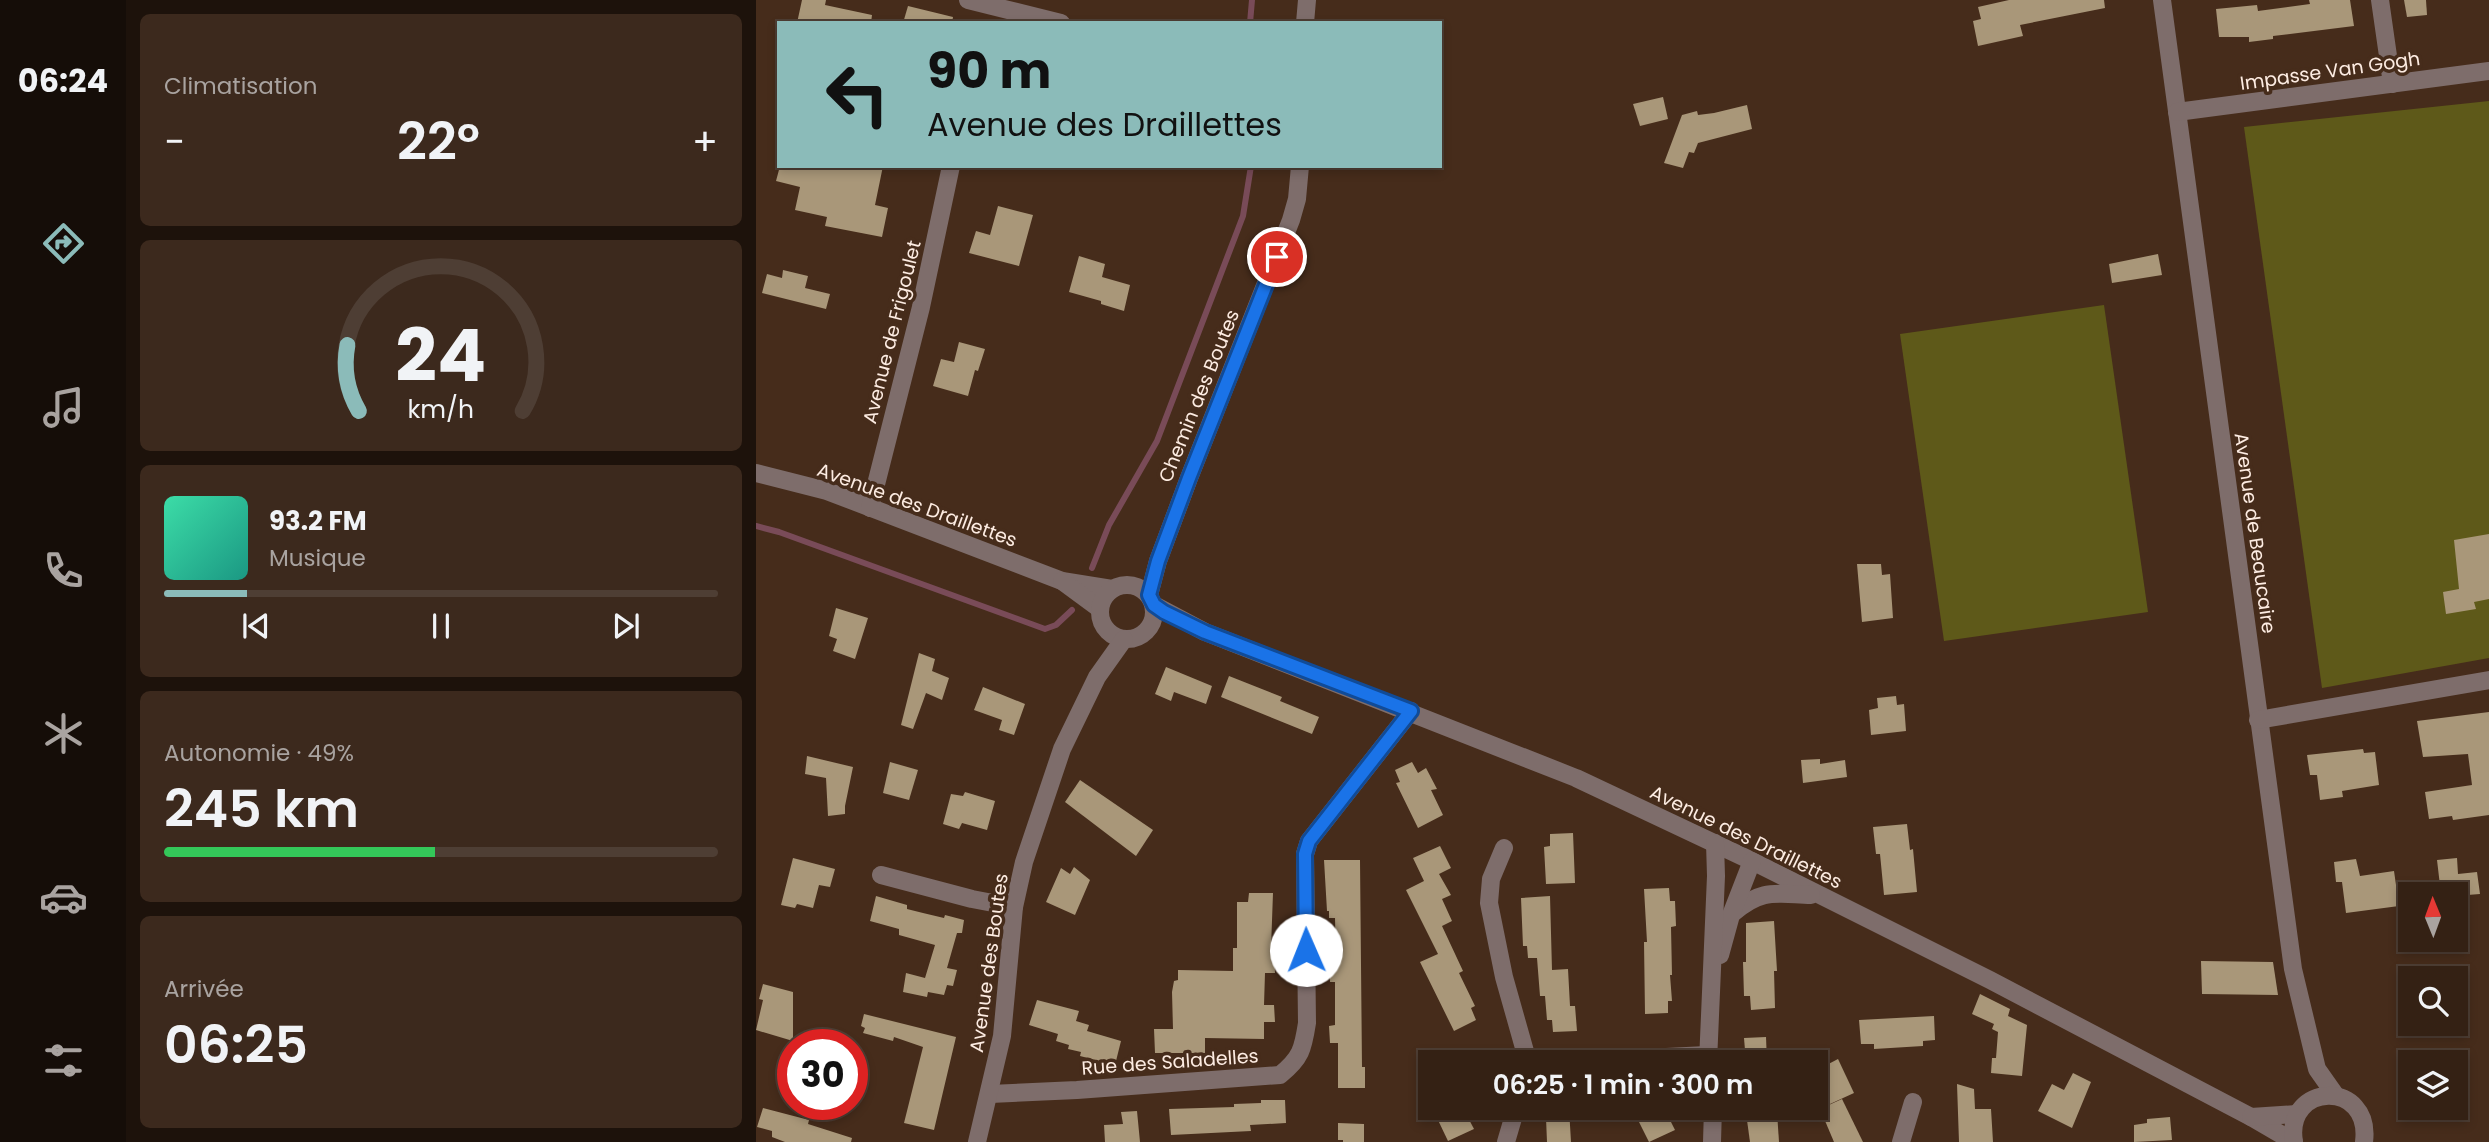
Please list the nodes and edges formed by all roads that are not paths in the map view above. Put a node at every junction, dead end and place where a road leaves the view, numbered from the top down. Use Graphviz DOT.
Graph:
graph roads {
  1 [pos="968,0"];
  2 [pos="1307,0"];
  3 [pos="2162,0"];
  4 [pos="2380,0"];
  5 [pos="986,4"];
  6 [pos="982,21"];
  7 [pos="1053,21"];
  8 [pos="1305,21"];
  9 [pos="2489,71"];
  10 [pos="2392,84"];
  11 [pos="2177,112"];
  12 [pos="951,168"];
  13 [pos="1300,168"];
  14 [pos="756,473"];
  15 [pos="870,508"];
  16 [pos="1062,581"];
  17 [pos="1112,589"];
  18 [pos="1146,595"];
  19 [pos="1100,609"];
  20 [pos="1150,627"];
  21 [pos="1107,631"];
  22 [pos="1205,632"];
  23 [pos="1124,639"];
  24 [pos="1097,677"];
  25 [pos="2489,680"];
  26 [pos="1411,711"];
  27 [pos="2258,720"];
  28 [pos="1715,843"];
  29 [pos="1504,848"];
  30 [pos="1752,861"];
  31 [pos="881,875"];
  32 [pos="1817,895"];
  33 [pos="1014,907"];
  34 [pos="1731,915"];
  35 [pos="1710,992"];
  36 [pos="1525,1050"];
  37 [pos="1708,1050"];
  38 [pos="2318,1069"];
  39 [pos="990,1094"];
  40 [pos="2336,1096"];
  41 [pos="1913,1102"];
  42 [pos="2302,1109"];
  43 [pos="2251,1117"];
  44 [pos="1512,1120"];
  45 [pos="1713,1120"];
  46 [pos="977,1142"];
  47 [pos="1506,1142"];
  48 [pos="1712,1142"];
  49 [pos="1901,1142"];
  50 [pos="2294,1142"];
  51 [pos="2364,1142"];
  1 -- 5 [label="street"];
  2 -- 8 [label="street"];
  3 -- 11 [label="street, Avenue de Beaucaire"];
  4 -- 10 [label="street"];
  5 -- 6 [label="street"];
  5 -- 7 [label="street"];
  9 -- 10 [label="street, Impasse Van Gogh"];
  10 -- 11 [label="street, Impasse Van Gogh"];
  11 -- 27 [label="street, Avenue de Beaucaire"];
  12 -- 15 [label="street, Avenue de Frigoulet"];
  13 -- 18 [label="street, Chemin des Boutes"];
  14 -- 15 [label="street, Avenue des Draillettes"];
  15 -- 16 [label="street, Avenue des Draillettes"];
  16 -- 17 [label="street, Avenue des Draillettes"];
  16 -- 19 [label="street, Avenue des Draillettes"];
  17 -- 18 [label="street"];
  17 -- 19 [label="street"];
  18 -- 20 [label="street"];
  18 -- 22 [label="street, Avenue des Draillettes"];
  19 -- 21 [label="street"];
  20 -- 22 [label="street, Avenue des Draillettes"];
  20 -- 23 [label="street"];
  21 -- 23 [label="street"];
  21 -- 24 [label="street, Avenue des Boutes"];
  22 -- 26 [label="street, Avenue des Draillettes"];
  23 -- 24 [label="street, Avenue des Boutes"];
  24 -- 33 [label="street, Avenue des Boutes"];
  25 -- 27 [label="street"];
  26 -- 28 [label="street, Avenue des Draillettes"];
  26 -- 39 [label="street, Rue des Saladelles"];
  27 -- 38 [label="street, Avenue de Beaucaire"];
  28 -- 30 [label="street, Avenue des Draillettes"];
  28 -- 35 [label="street"];
  29 -- 36 [label="street"];
  30 -- 32 [label="street, Avenue des Draillettes"];
  30 -- 34 [label="street"];
  31 -- 33 [label="street"];
  32 -- 34 [label="street"];
  32 -- 43 [label="street, Avenue des Draillettes"];
  33 -- 39 [label="street, Avenue des Boutes"];
  34 -- 35 [label="street"];
  35 -- 37 [label="street"];
  38 -- 40 [label="street, Avenue de Beaucaire"];
  38 -- 42 [label="street"];
  39 -- 46 [label="street, Avenue des Boutes"];
  40 -- 42 [label="street"];
  40 -- 51 [label="street, Avenue de Beaucaire"];
  41 -- 49 [label="street"];
  42 -- 43 [label="street"];
  42 -- 50 [label="street"];
  43 -- 50 [label="street, Avenue des Draillettes"];
  44 -- 47 [label="street"];
  45 -- 48 [label="street"];
}
